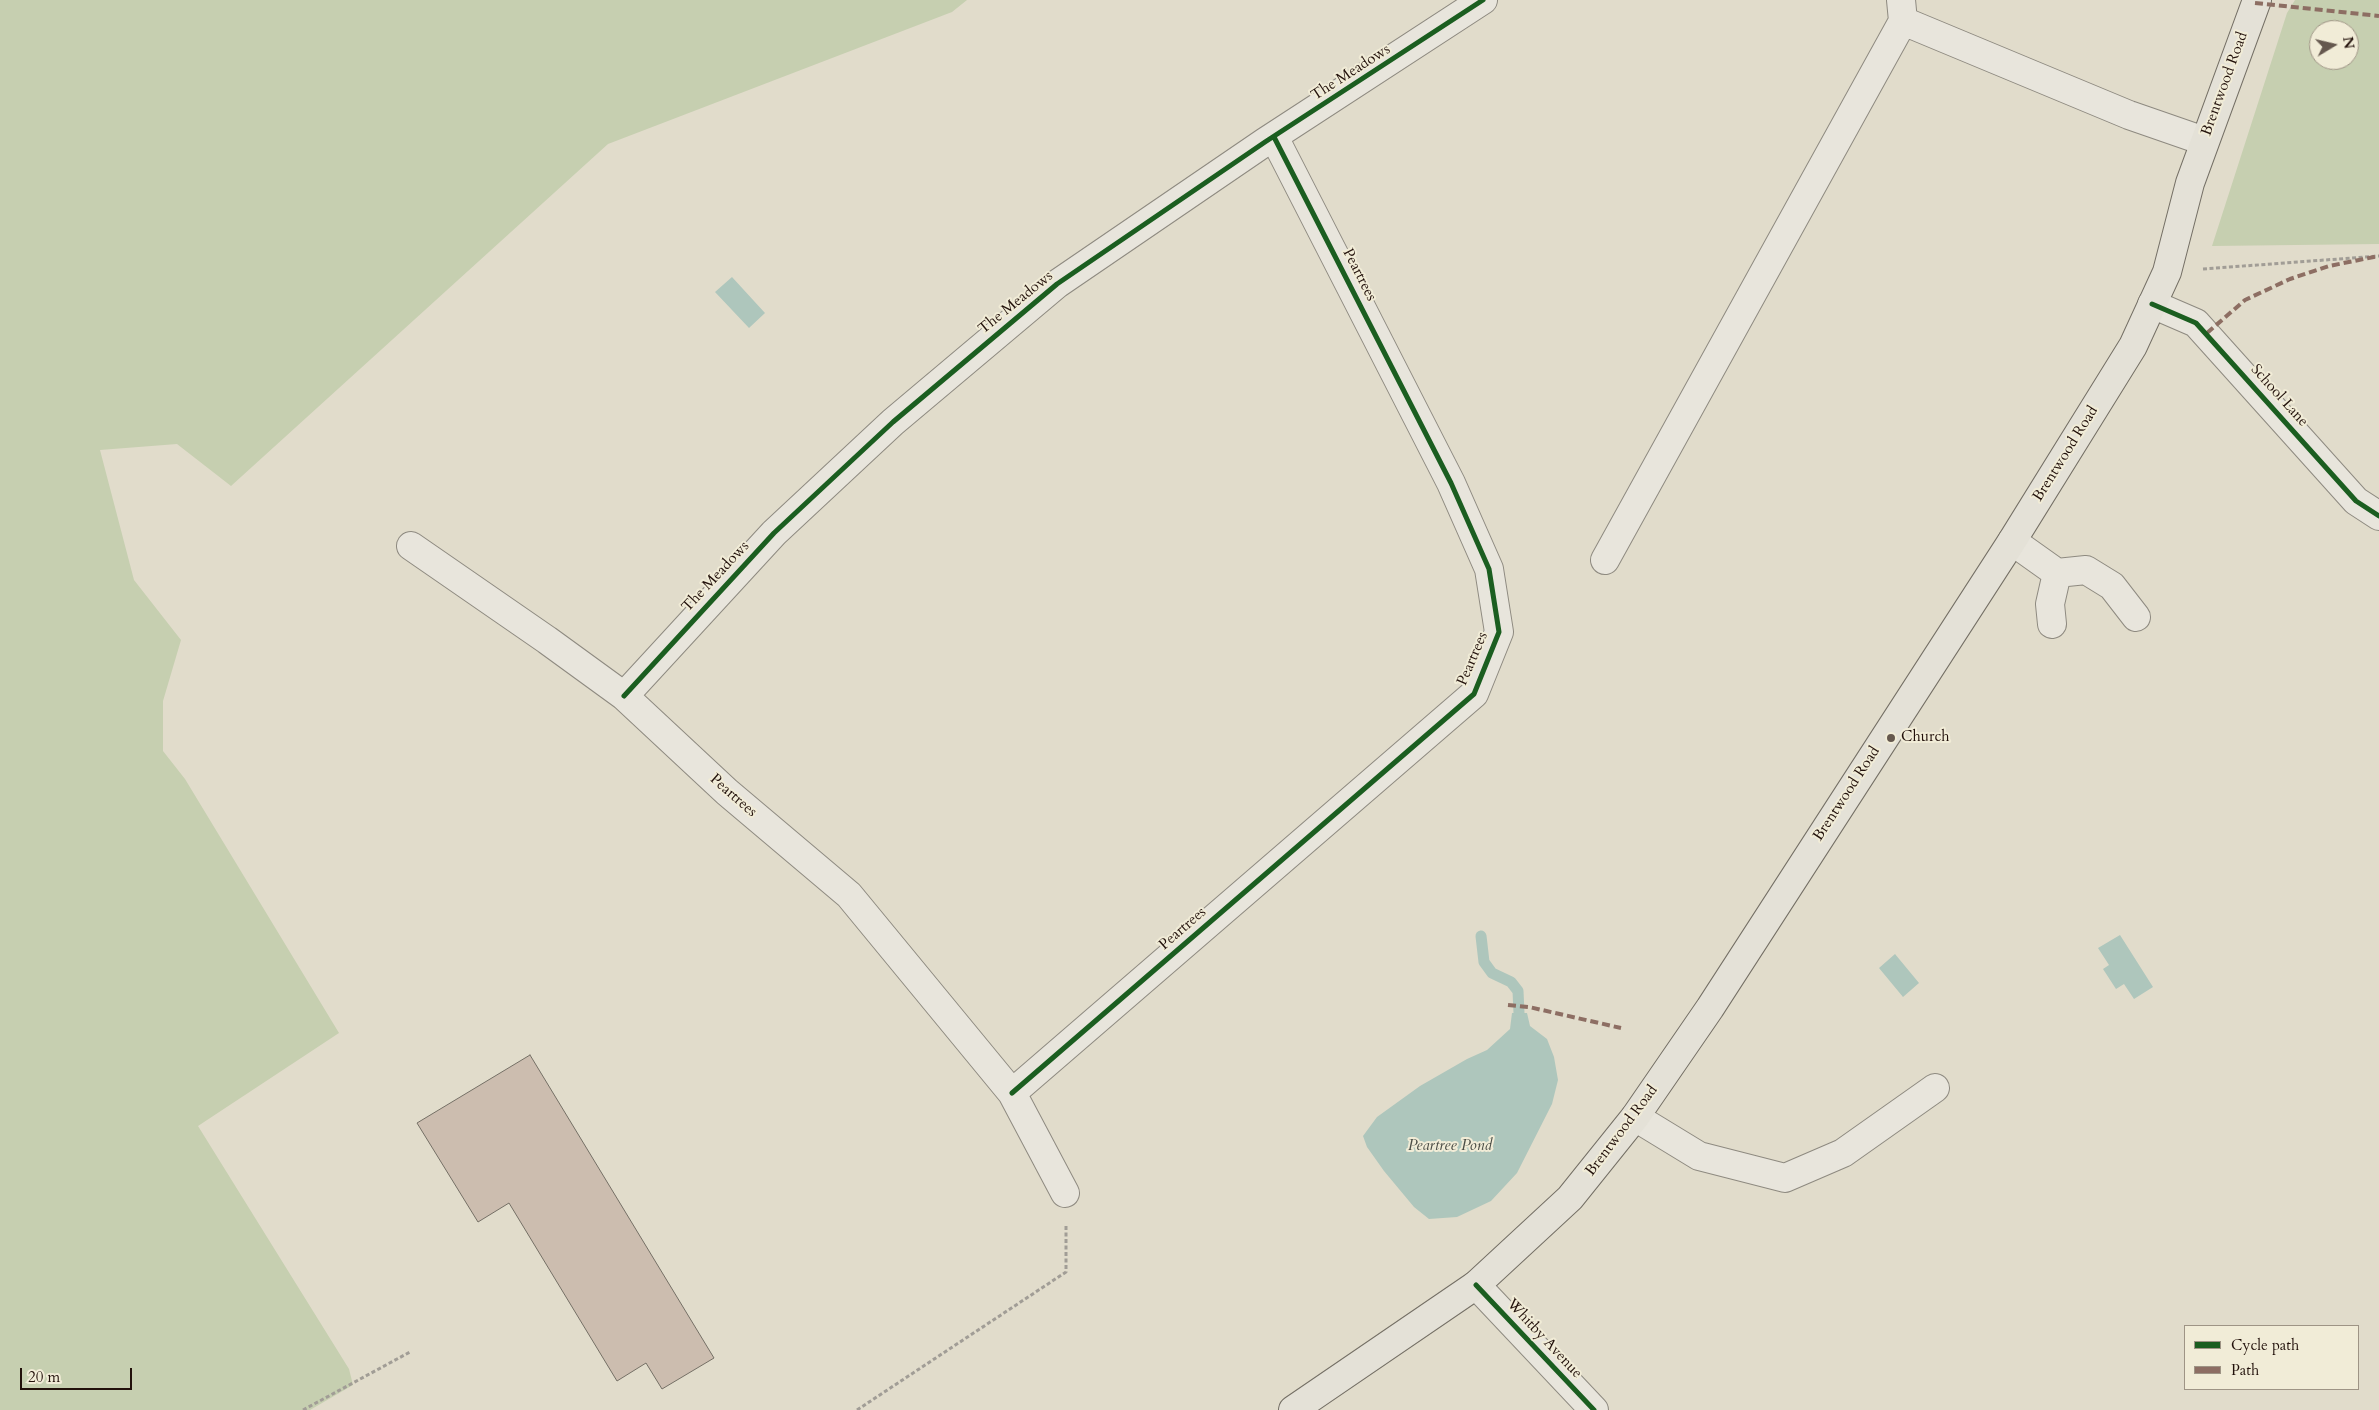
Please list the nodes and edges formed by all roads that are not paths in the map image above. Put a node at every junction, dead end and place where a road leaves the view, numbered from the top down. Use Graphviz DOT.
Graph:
graph roads {
  1 [pos="1483,0"];
  2 [pos="2257,0"];
  3 [pos="1902,10"];
  4 [pos="1274,138"];
  5 [pos="2204,141"];
  6 [pos="2152,304"];
  7 [pos="2379,516"];
  8 [pos="2012,541"];
  9 [pos="410,546"];
  10 [pos="1605,560"];
  11 [pos="2057,573"];
  12 [pos="2136,617"];
  13 [pos="2052,624"];
  14 [pos="624,696"];
  15 [pos="1935,1088"];
  16 [pos="1012,1093"];
  17 [pos="1635,1117"];
  18 [pos="1065,1193"];
  19 [pos="1476,1285"];
  20 [pos="1293,1410"];
  21 [pos="1594,1410"];
  1 -- 4 [label="street, The Meadows"];
  2 -- 5 [label="main road, Brentwood Road"];
  3 -- 5 [label="street"];
  3 -- 10 [label="street"];
  4 -- 14 [label="street, The Meadows"];
  4 -- 16 [label="street, Peartrees"];
  5 -- 6 [label="main road, Brentwood Road"];
  6 -- 7 [label="street, School Lane"];
  6 -- 8 [label="main road, Brentwood Road"];
  8 -- 11 [label="street"];
  8 -- 17 [label="main road, Brentwood Road"];
  9 -- 14 [label="street, Peartrees"];
  11 -- 12 [label="street"];
  11 -- 13 [label="street"];
  14 -- 16 [label="street, Peartrees"];
  15 -- 17 [label="street"];
  16 -- 18 [label="street, Peartrees"];
  17 -- 19 [label="main road, Brentwood Road"];
  19 -- 20 [label="main road, Brentwood Road"];
  19 -- 21 [label="street, Whitby Avenue"];
}
